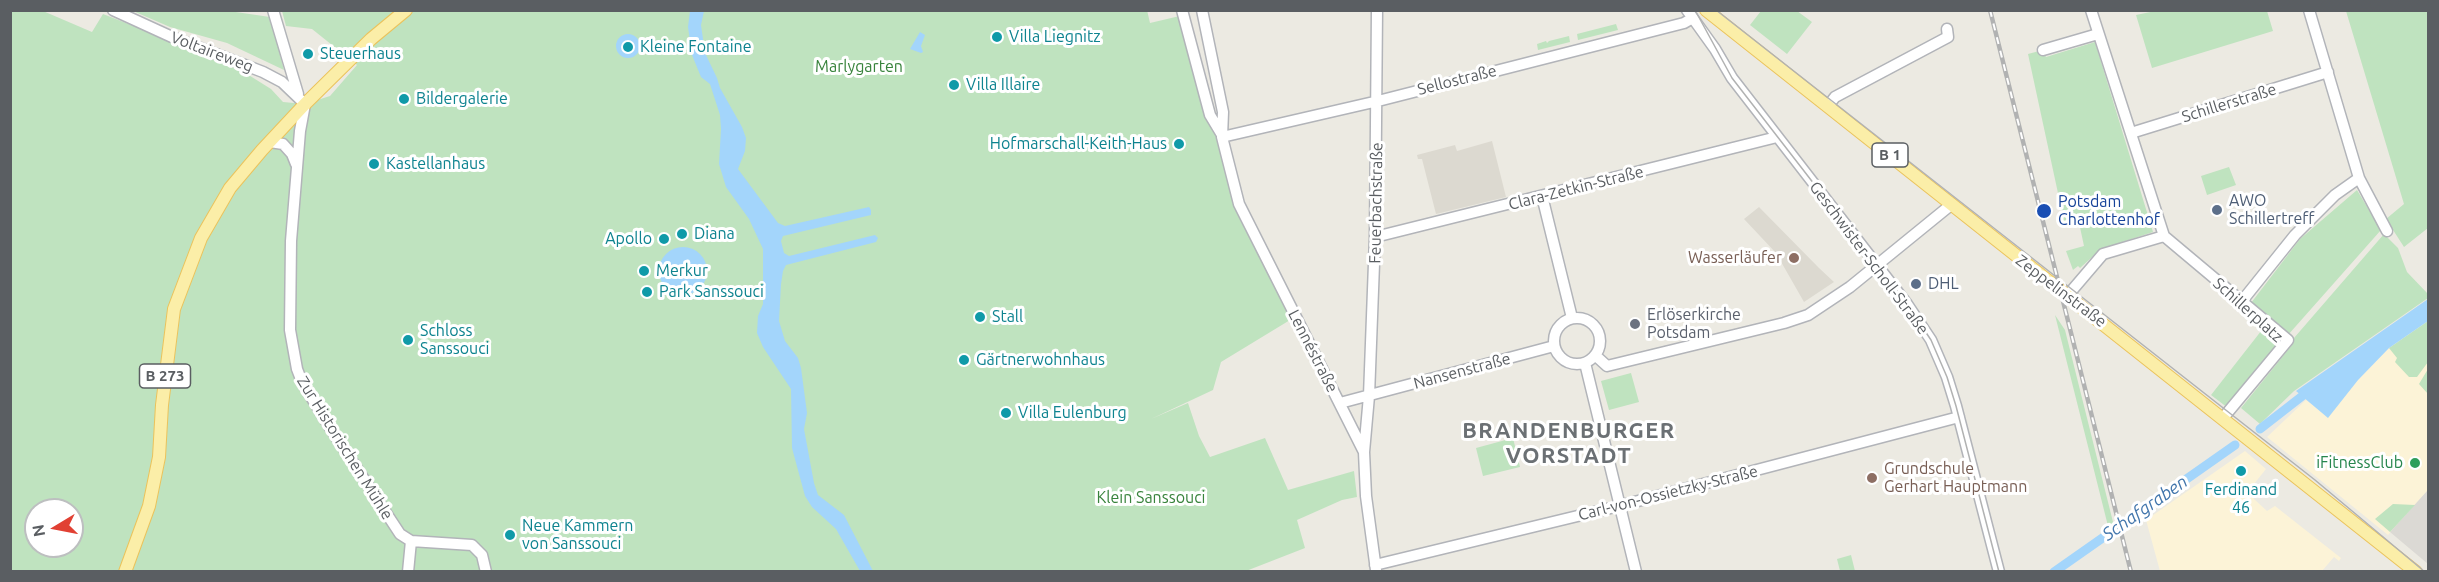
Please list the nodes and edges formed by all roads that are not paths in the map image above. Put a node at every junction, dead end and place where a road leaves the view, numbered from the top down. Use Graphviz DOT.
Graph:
graph roads {
  1 [pos="113,10"];
  2 [pos="273,10"];
  3 [pos="406,10"];
  4 [pos="1182,10"];
  5 [pos="1202,10"];
  6 [pos="1377,10"];
  7 [pos="1706,10"];
  8 [pos="2091,10"];
  9 [pos="2309,10"];
  10 [pos="1689,15"];
  11 [pos="1947,29"];
  12 [pos="2098,34"];
  13 [pos="2043,50"];
  14 [pos="2328,72"];
  15 [pos="301,99"];
  16 [pos="1378,101"];
  17 [pos="1828,106"];
  18 [pos="2131,133"];
  19 [pos="1222,137"];
  20 [pos="1777,137"];
  21 [pos="270,142"];
  22 [pos="297,167"];
  23 [pos="2360,178"];
  24 [pos="1542,196"];
  25 [pos="1952,204"];
  26 [pos="2387,231"];
  27 [pos="2164,236"];
  28 [pos="1375,237"];
  29 [pos="1877,265"];
  30 [pos="2068,295"];
  31 [pos="2242,301"];
  32 [pos="1572,318"];
  33 [pos="1554,346"];
  34 [pos="1596,356"];
  35 [pos="1585,363"];
  36 [pos="1369,396"];
  37 [pos="1340,403"];
  38 [pos="1959,417"];
  39 [pos="2223,418"];
  40 [pos="1364,452"];
  41 [pos="1619,506"];
  42 [pos="411,541"];
  43 [pos="1376,568"];
  44 [pos="125,572"];
  45 [pos="408,572"];
  46 [pos="486,572"];
  47 [pos="1636,572"];
  48 [pos="1999,572"];
  49 [pos="2416,572"];
  1 -- 15 [label="street, Voltaireweg"];
  2 -- 15 [label="street"];
  3 -- 15 [label="main road, B 273"];
  4 -- 19 [label="street, Lennéstraße"];
  5 -- 19 [label="street, Lennéstraße"];
  6 -- 16 [label="street, Feuerbachstraße"];
  7 -- 17 [label="main road, Zeppelinstraße / B 1"];
  8 -- 12 [label="street"];
  9 -- 14 [label="street"];
  10 -- 16 [label="street, Sellostraße"];
  10 -- 20 [label="street, Geschwister-Scholl-Straße"];
  11 -- 17 [label="street"];
  12 -- 13 [label="street"];
  12 -- 18 [label="street"];
  14 -- 18 [label="street, Schillerstraße"];
  14 -- 23 [label="street"];
  15 -- 21 [label="main road, B 273"];
  15 -- 22 [label="street, Zur Historischen Mühle"];
  16 -- 19 [label="street, Sellostraße"];
  16 -- 28 [label="street, Feuerbachstraße"];
  17 -- 25 [label="main road, Zeppelinstraße / B 1"];
  18 -- 27 [label="street"];
  19 -- 37 [label="street, Lennéstraße"];
  20 -- 24 [label="street, Clara-Zetkin-Straße"];
  20 -- 29 [label="street, Geschwister-Scholl-Straße"];
  21 -- 22 [label="street"];
  21 -- 44 [label="main road, B 273"];
  22 -- 42 [label="street, Zur Historischen Mühle"];
  23 -- 26 [label="street"];
  23 -- 31 [label="street"];
  24 -- 28 [label="street, Clara-Zetkin-Straße"];
  24 -- 32 [label="street"];
  25 -- 29 [label="street"];
  25 -- 30 [label="main road, Zeppelinstraße / B 1"];
  27 -- 30 [label="street"];
  27 -- 31 [label="street, Schillerplatz"];
  28 -- 36 [label="street, Feuerbachstraße"];
  29 -- 34 [label="street"];
  29 -- 38 [label="street, Geschwister-Scholl-Straße"];
  30 -- 39 [label="main road, Zeppelinstraße / B 1"];
  31 -- 39 [label="street, Schillerplatz"];
  32 -- 33 [label="street"];
  32 -- 34 [label="street"];
  33 -- 35 [label="street"];
  33 -- 36 [label="street, Nansenstraße"];
  34 -- 35 [label="street"];
  35 -- 41 [label="street"];
  36 -- 37 [label="street"];
  36 -- 40 [label="street, Feuerbachstraße"];
  37 -- 40 [label="street, Lennéstraße"];
  38 -- 41 [label="street, Carl-von-Ossietzky-Straße"];
  38 -- 48 [label="street, Geschwister-Scholl-Straße"];
  39 -- 49 [label="main road, Zeppelinstraße / B 1"];
  40 -- 43 [label="street, Lennéstraße"];
  41 -- 43 [label="street, Carl-von-Ossietzky-Straße"];
  41 -- 47 [label="street"];
  42 -- 45 [label="street"];
  42 -- 46 [label="street"];
}
